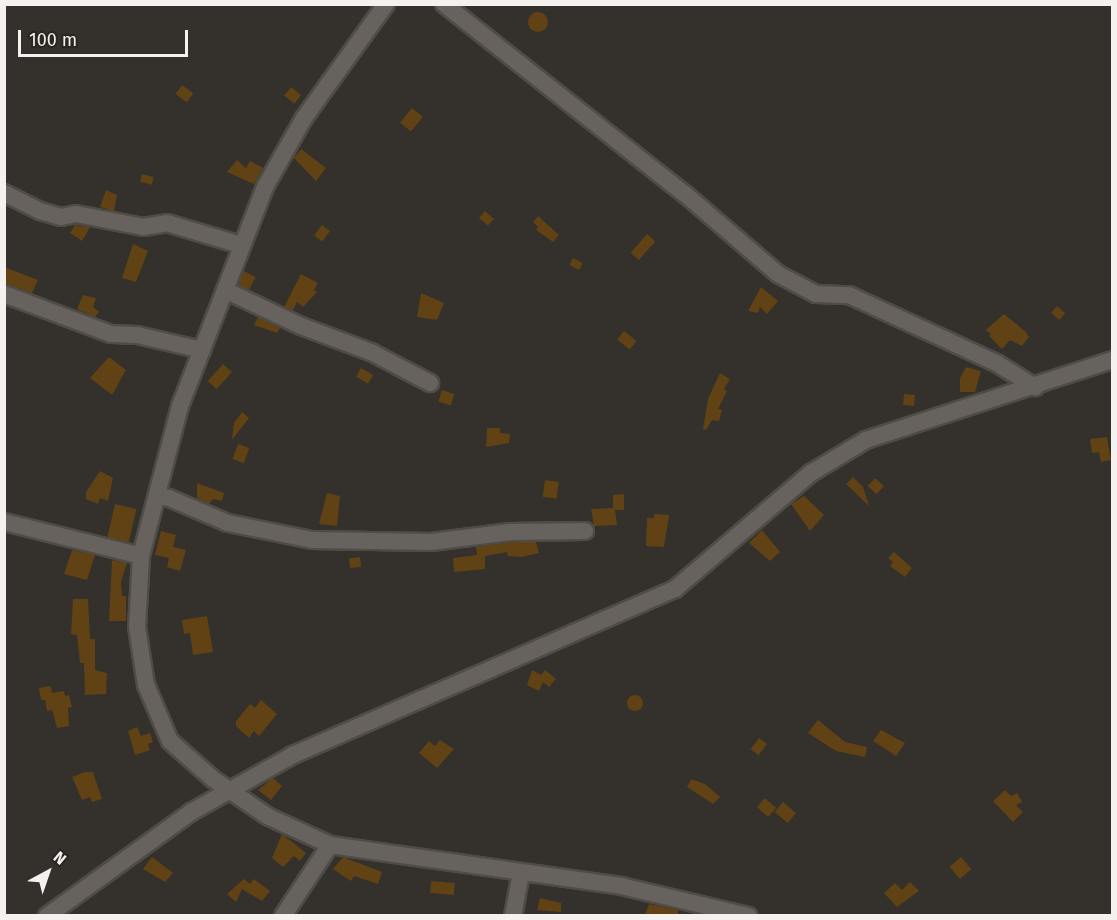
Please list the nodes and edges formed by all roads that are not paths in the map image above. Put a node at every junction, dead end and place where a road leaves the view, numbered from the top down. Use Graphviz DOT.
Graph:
graph roads {
  1 [pos="386,4"];
  2 [pos="444,4"];
  3 [pos="4,193"];
  4 [pos="241,245"];
  5 [pos="225,290"];
  6 [pos="4,294"];
  7 [pos="202,350"];
  8 [pos="1113,360"];
  9 [pos="430,383"];
  10 [pos="1035,387"];
  11 [pos="157,496"];
  12 [pos="4,522"];
  13 [pos="585,531"];
  14 [pos="141,556"];
  15 [pos="226,790"];
  16 [pos="330,845"];
  17 [pos="521,873"];
  18 [pos="47,915"];
  19 [pos="284,915"];
  20 [pos="513,915"];
  21 [pos="749,915"];
  1 -- 4 [label="street"];
  2 -- 10 [label="street"];
  3 -- 4 [label="street"];
  4 -- 5 [label="street"];
  5 -- 7 [label="street"];
  5 -- 9 [label="street"];
  6 -- 7 [label="street"];
  7 -- 11 [label="street"];
  8 -- 10 [label="street"];
  10 -- 15 [label="street"];
  11 -- 13 [label="street"];
  11 -- 14 [label="street"];
  12 -- 14 [label="street"];
  14 -- 15 [label="street"];
  15 -- 16 [label="street"];
  15 -- 18 [label="street"];
  16 -- 17 [label="street"];
  16 -- 19 [label="street"];
  17 -- 20 [label="street"];
  17 -- 21 [label="street"];
}
